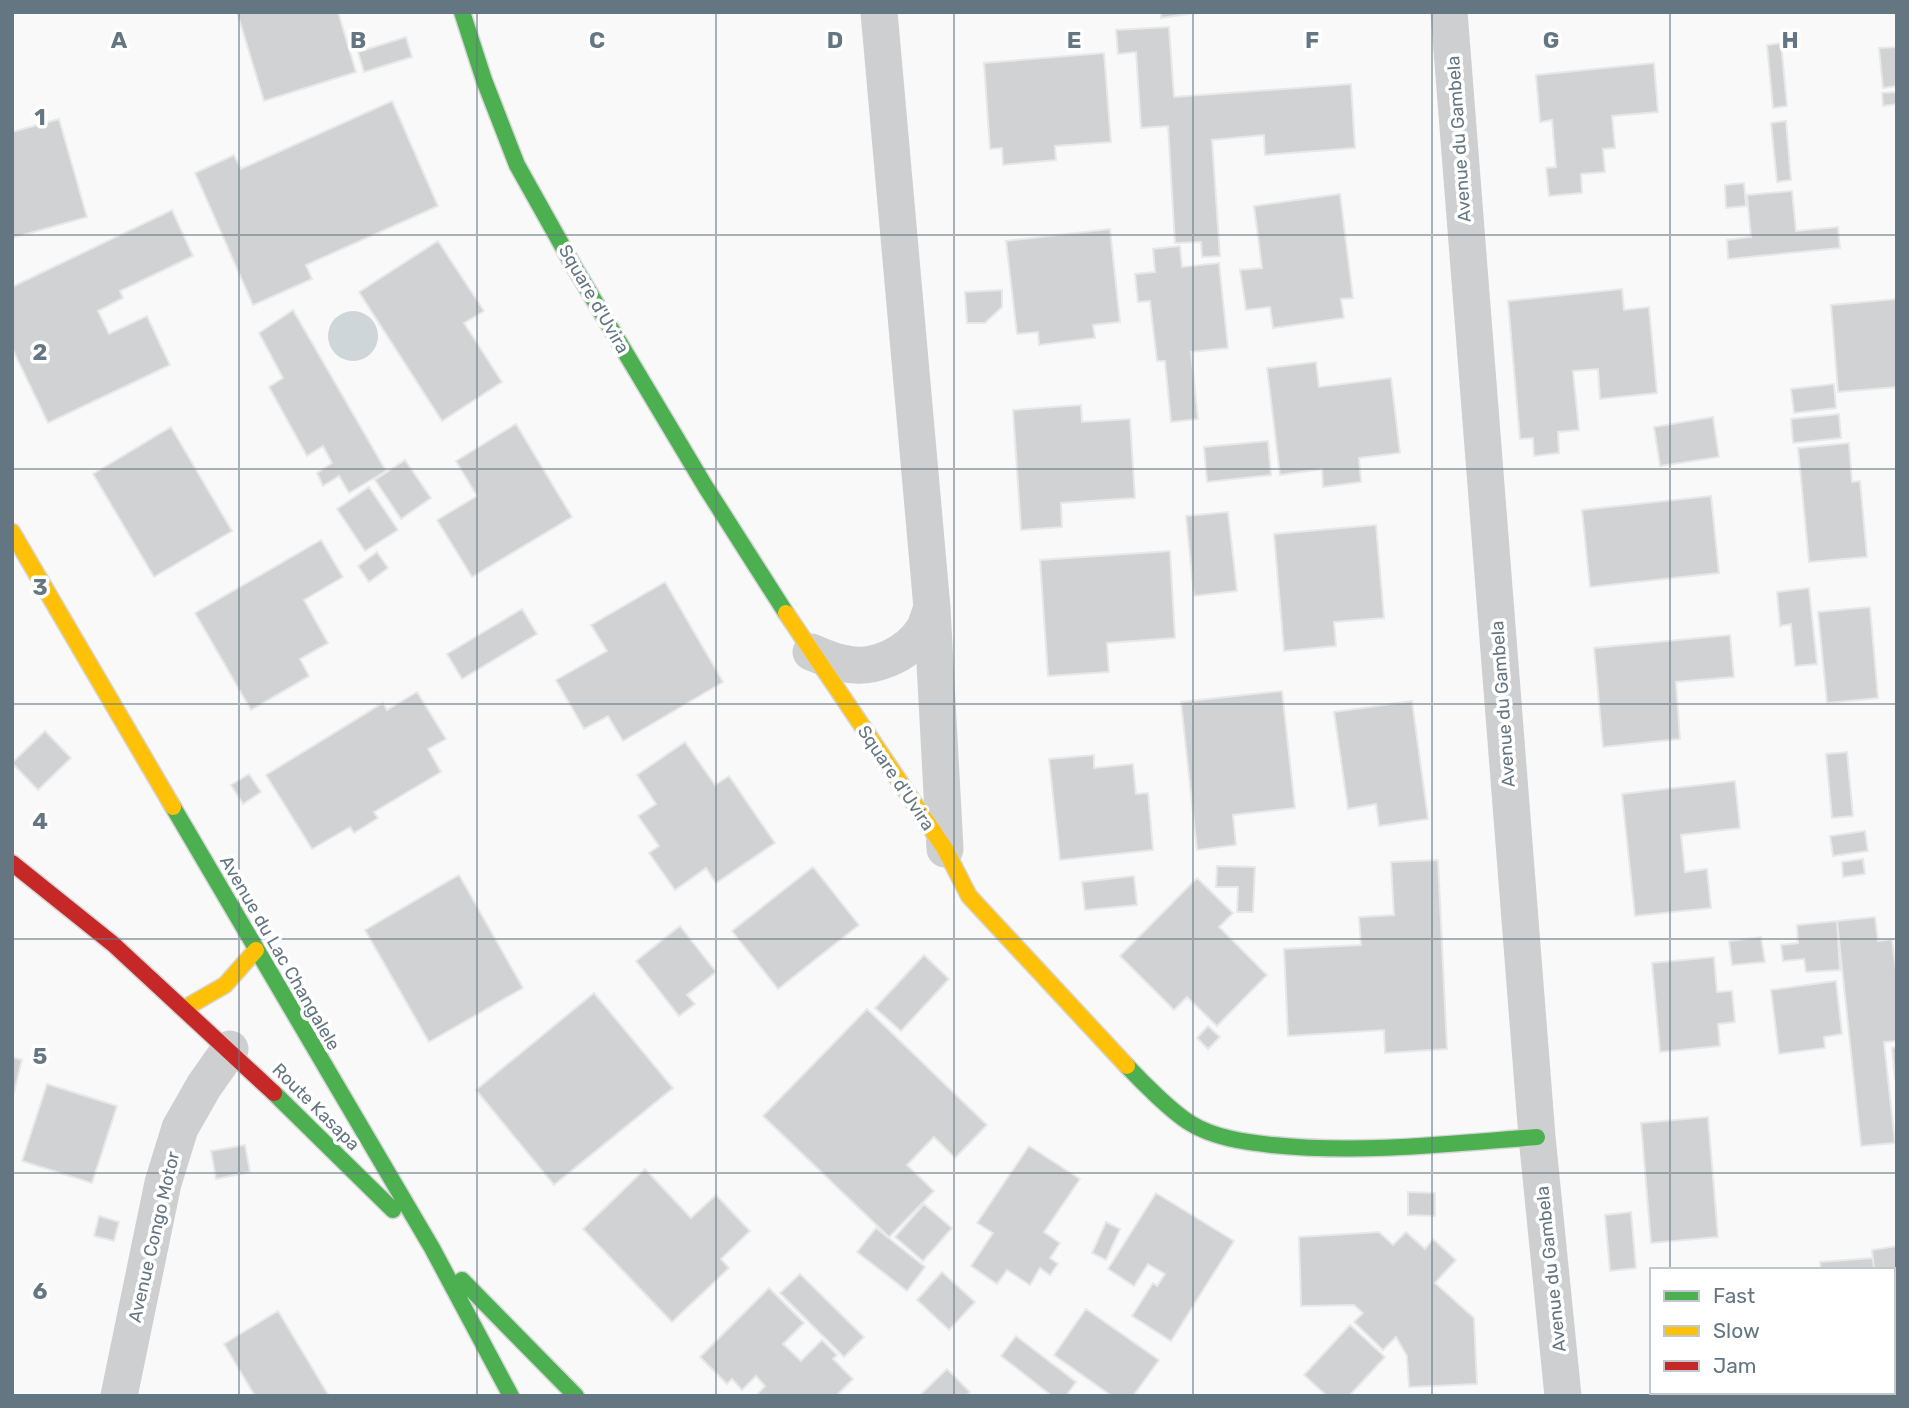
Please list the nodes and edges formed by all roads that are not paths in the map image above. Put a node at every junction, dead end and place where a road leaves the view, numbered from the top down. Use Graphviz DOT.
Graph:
graph roads {
  1 [pos="462,12"];
  2 [pos="879,12"];
  3 [pos="1449,12"];
  4 [pos="12,532"];
  5 [pos="932,608"];
  6 [pos="811,652"];
  7 [pos="945,849"];
  8 [pos="12,863"];
  9 [pos="256,950"];
  10 [pos="185,1008"];
  11 [pos="230,1049"];
  12 [pos="1537,1136"];
  13 [pos="432,1248"];
  14 [pos="119,1396"];
  15 [pos="511,1396"];
  16 [pos="576,1396"];
  17 [pos="1563,1396"];
  1 -- 6 [label="street, Square d'Uvira"];
  2 -- 5 [label="street, Square d'Uvira"];
  3 -- 12 [label="street, Avenue du Gambela"];
  4 -- 9 [label="street, Avenue du Lac Changalele"];
  5 -- 6 [label="street"];
  5 -- 7 [label="street, Square d'Uvira"];
  6 -- 7 [label="street, Square d'Uvira"];
  7 -- 12 [label="street"];
  8 -- 10 [label="street, Route Kasapa"];
  9 -- 10 [label="street"];
  9 -- 13 [label="street, Avenue du Lac Changalele"];
  10 -- 11 [label="street, Route Kasapa"];
  11 -- 13 [label="street, Route Kasapa"];
  11 -- 14 [label="street, Avenue Congo Motor"];
  12 -- 17 [label="street, Avenue du Gambela"];
  13 -- 15 [label="street, Avenue du Lac Changalele"];
  13 -- 16 [label="street, Route Kasapa"];
}
